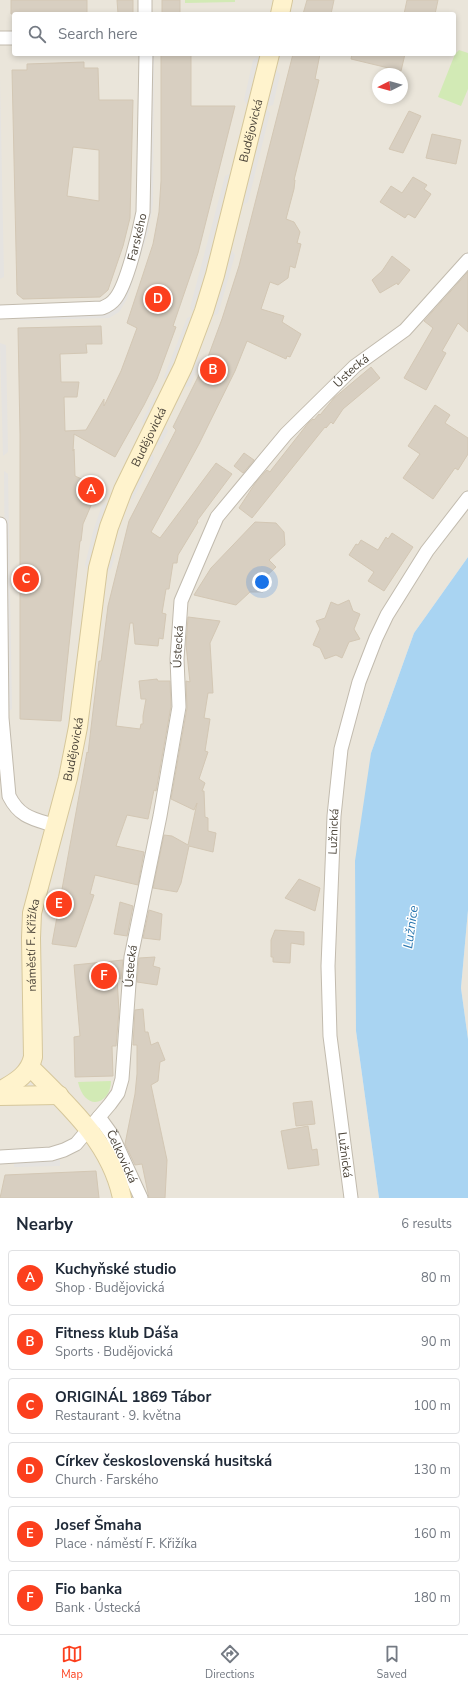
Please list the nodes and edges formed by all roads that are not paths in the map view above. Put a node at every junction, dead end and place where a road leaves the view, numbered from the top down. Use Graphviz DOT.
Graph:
graph roads {
  1 [pos="145,0"];
  2 [pos="283,0"];
  3 [pos="145,12"];
  4 [pos="280,12"];
  5 [pos="0,38"];
  6 [pos="12,38"];
  7 [pos="146,56"];
  8 [pos="270,56"];
  9 [pos="468,260"];
  10 [pos="0,312"];
  11 [pos="468,498"];
  12 [pos="0,524"];
  13 [pos="2,742"];
  14 [pos="56,826"];
  15 [pos="30,1067"];
  16 [pos="0,1091"];
  17 [pos="0,1096"];
  18 [pos="59,1096"];
  19 [pos="94,1123"];
  20 [pos="0,1157"];
  21 [pos="122,1198"];
  22 [pos="141,1198"];
  23 [pos="351,1198"];
  1 -- 3 [label="street"];
  2 -- 4 [label="main road"];
  5 -- 6 [label="street"];
  7 -- 10 [label="street, Farského"];
  8 -- 14 [label="main road, Budějovická"];
  9 -- 19 [label="street, Ústecká"];
  11 -- 23 [label="street, Lužnická"];
  12 -- 13 [label="street"];
  13 -- 14 [label="street"];
  14 -- 15 [label="main road, náměstí F. Křižíka"];
  15 -- 16 [label="main road"];
  15 -- 18 [label="main road"];
  17 -- 18 [label="main road"];
  18 -- 19 [label="main road"];
  19 -- 20 [label="street"];
  19 -- 21 [label="main road"];
  19 -- 22 [label="street, Čelkovická"];
}
